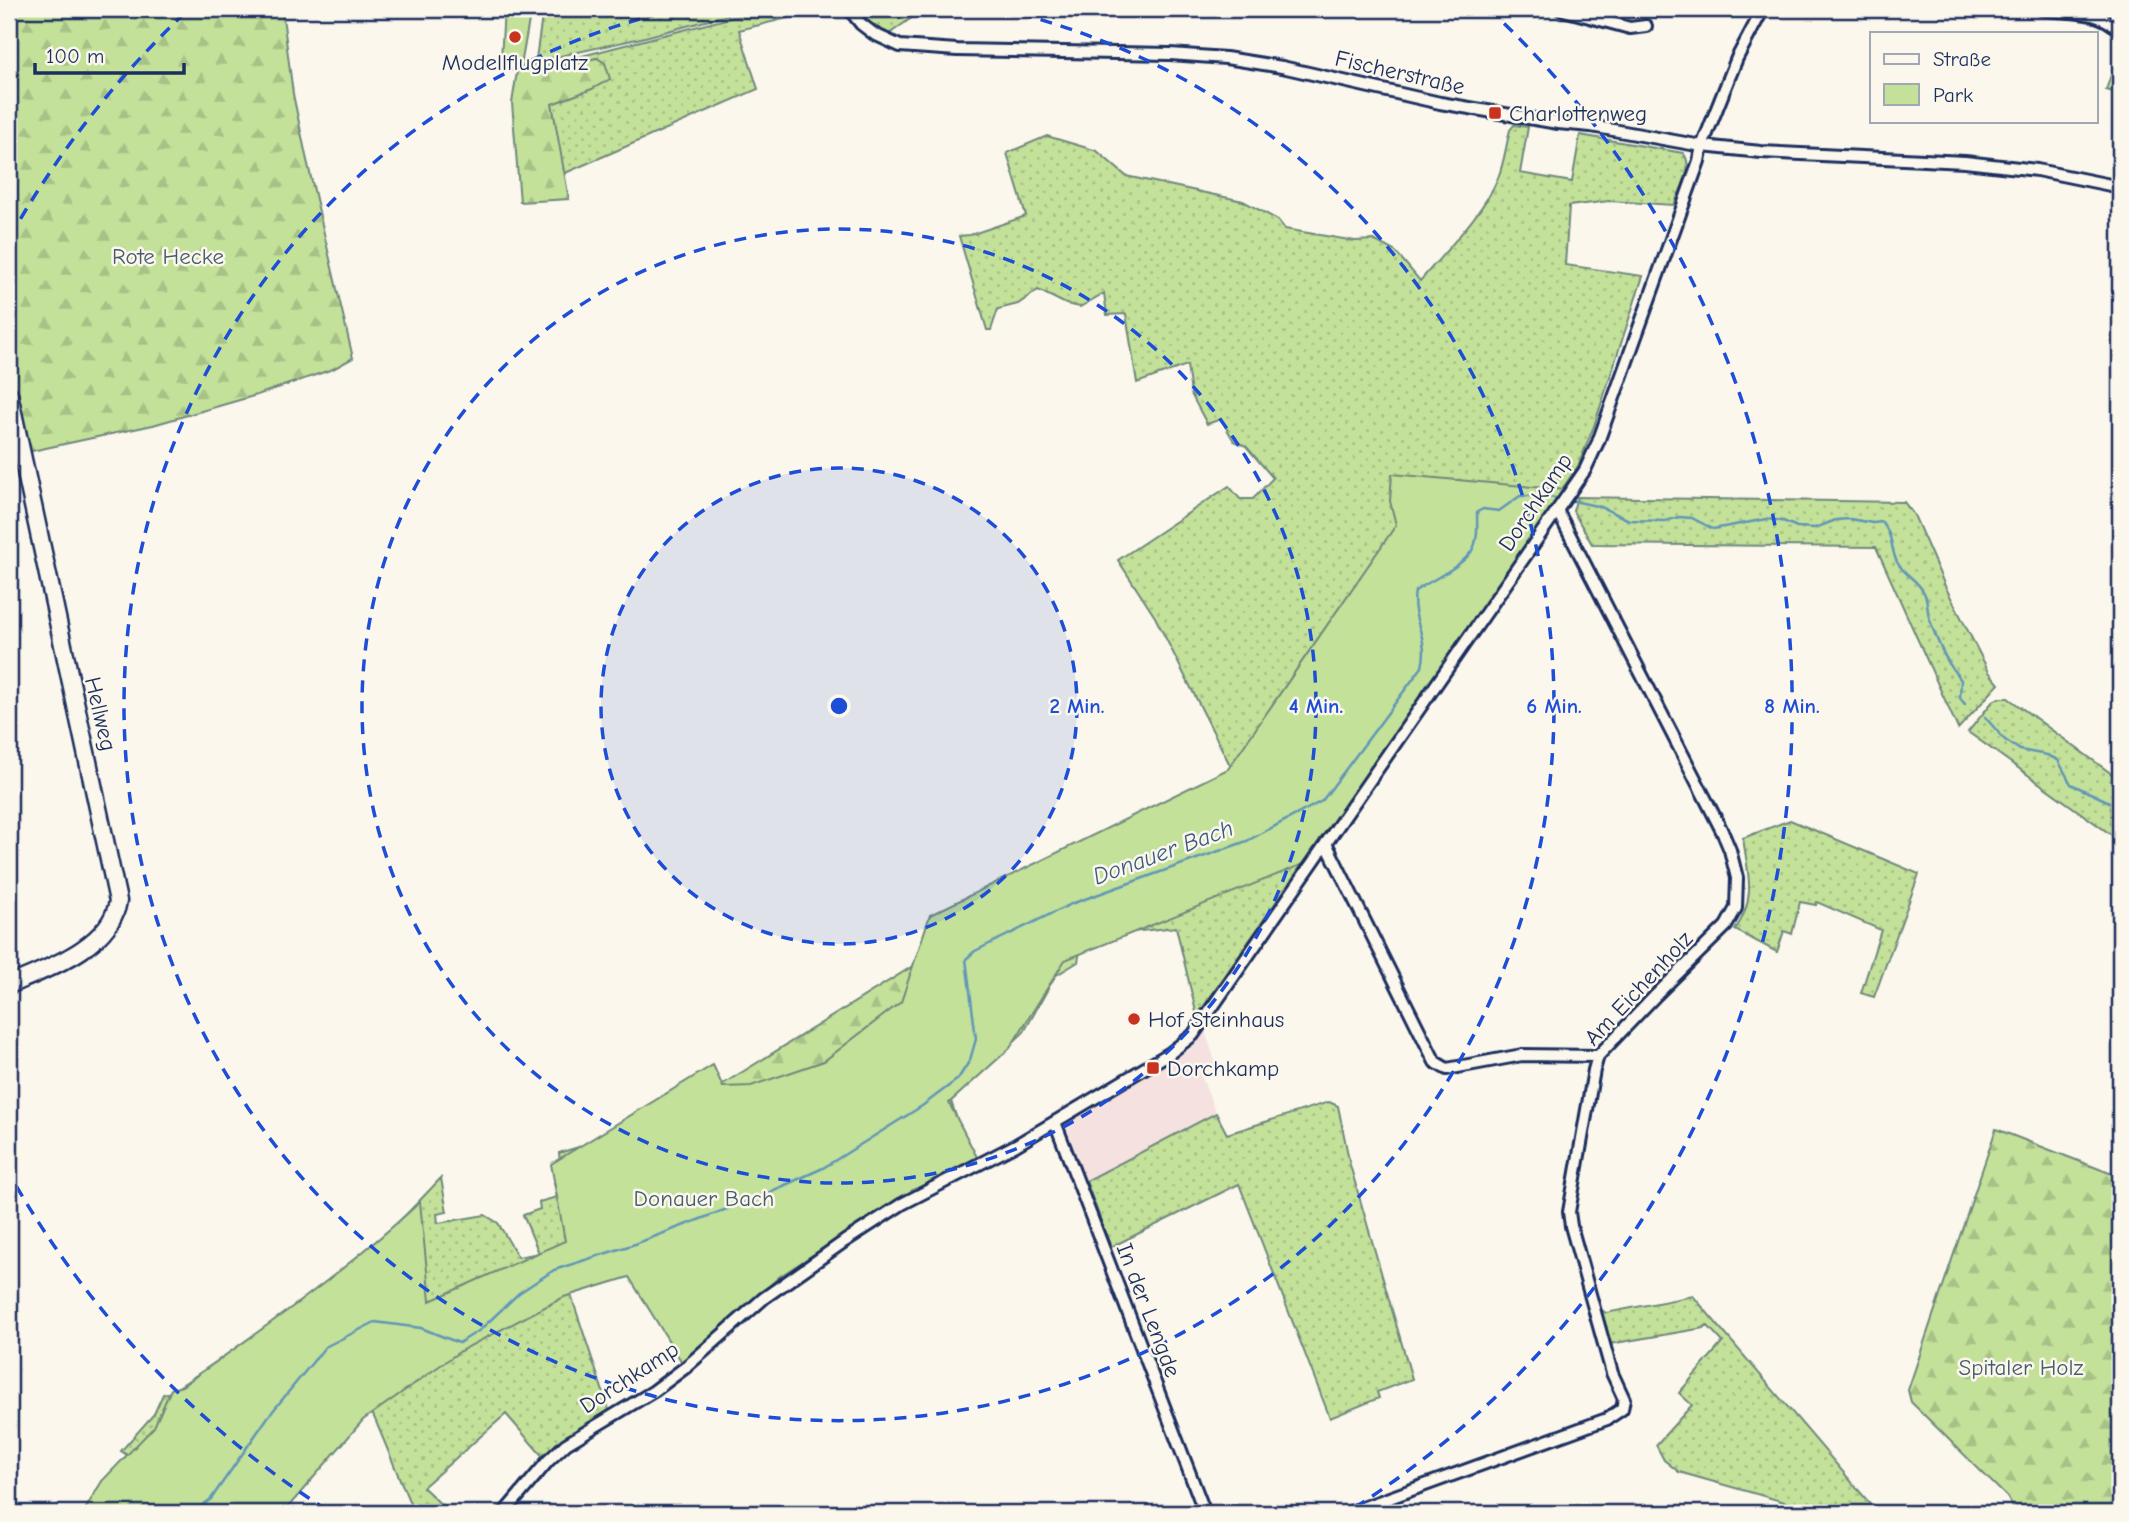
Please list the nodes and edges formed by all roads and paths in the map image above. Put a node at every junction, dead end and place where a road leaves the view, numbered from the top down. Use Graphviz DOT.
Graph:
graph roads {
  1 [pos="849,9"];
  2 [pos="1560,9"];
  3 [pos="1763,9"];
  4 [pos="2041,9"];
  5 [pos="1646,26"];
  6 [pos="2120,31"];
  7 [pos="1702,146"];
  8 [pos="2120,187"];
  9 [pos="9,394"];
  10 [pos="1562,502"];
  11 [pos="1326,842"];
  12 [pos="9,985"];
  13 [pos="1598,1056"];
  14 [pos="1055,1122"];
  15 [pos="504,1513"];
  16 [pos="1205,1513"];
  17 [pos="1348,1513"];
  1 -- 7 [label="street, Fischerstraße"];
  2 -- 5 [label="street"];
  3 -- 7 [label="street, Dorchkamp"];
  4 -- 6 [label="street"];
  7 -- 8 [label="street, Fischerstraße"];
  7 -- 10 [label="street, Dorchkamp"];
  9 -- 12 [label="street, Hellweg"];
  10 -- 11 [label="street, Dorchkamp"];
  10 -- 13 [label="street, Am Eichenholz"];
  11 -- 13 [label="street"];
  11 -- 14 [label="street, Dorchkamp"];
  13 -- 17 [label="street, Am Eichenholz"];
  14 -- 15 [label="street, Dorchkamp"];
  14 -- 16 [label="street, In der Lengde"];
}
